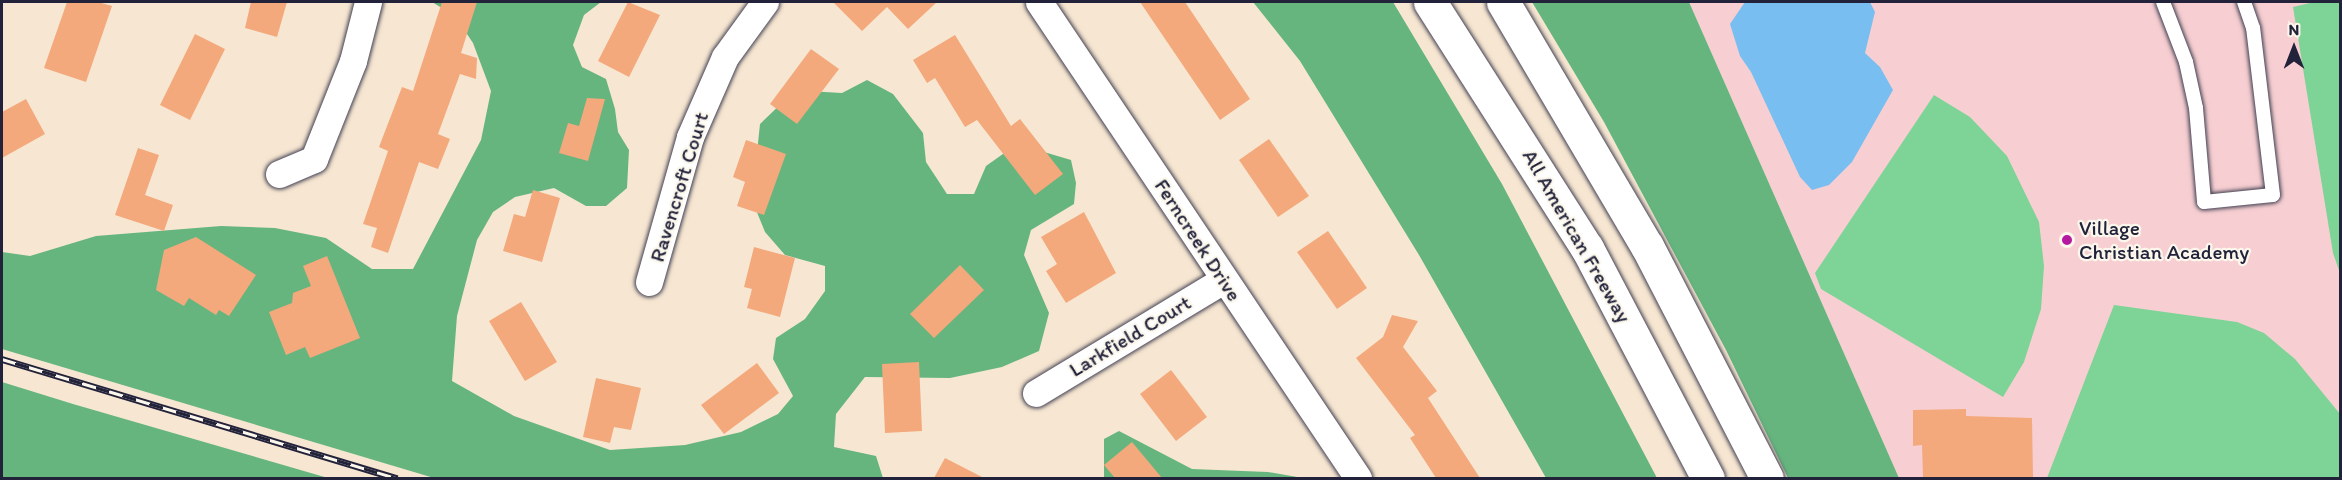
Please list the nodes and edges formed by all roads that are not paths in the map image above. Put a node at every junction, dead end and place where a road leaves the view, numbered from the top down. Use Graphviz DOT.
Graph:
graph roads {
  1 [pos="369,2"];
  2 [pos="765,2"];
  3 [pos="1039,2"];
  4 [pos="1430,2"];
  5 [pos="1503,2"];
  6 [pos="2163,2"];
  7 [pos="2244,2"];
  8 [pos="279,174"];
  9 [pos="1223,280"];
  10 [pos="649,282"];
  11 [pos="1036,393"];
  12 [pos="1358,478"];
  13 [pos="1708,478"];
  14 [pos="1767,478"];
  1 -- 8 [label="street"];
  2 -- 10 [label="street, Ravencroft Court"];
  3 -- 9 [label="street, Ferncreek Drive"];
  4 -- 13 [label="highway, All American Freeway"];
  5 -- 14 [label="highway"];
  6 -- 7 [label="lane"];
  9 -- 11 [label="street, Larkfield Court"];
  9 -- 12 [label="street, Ferncreek Drive"];
}
